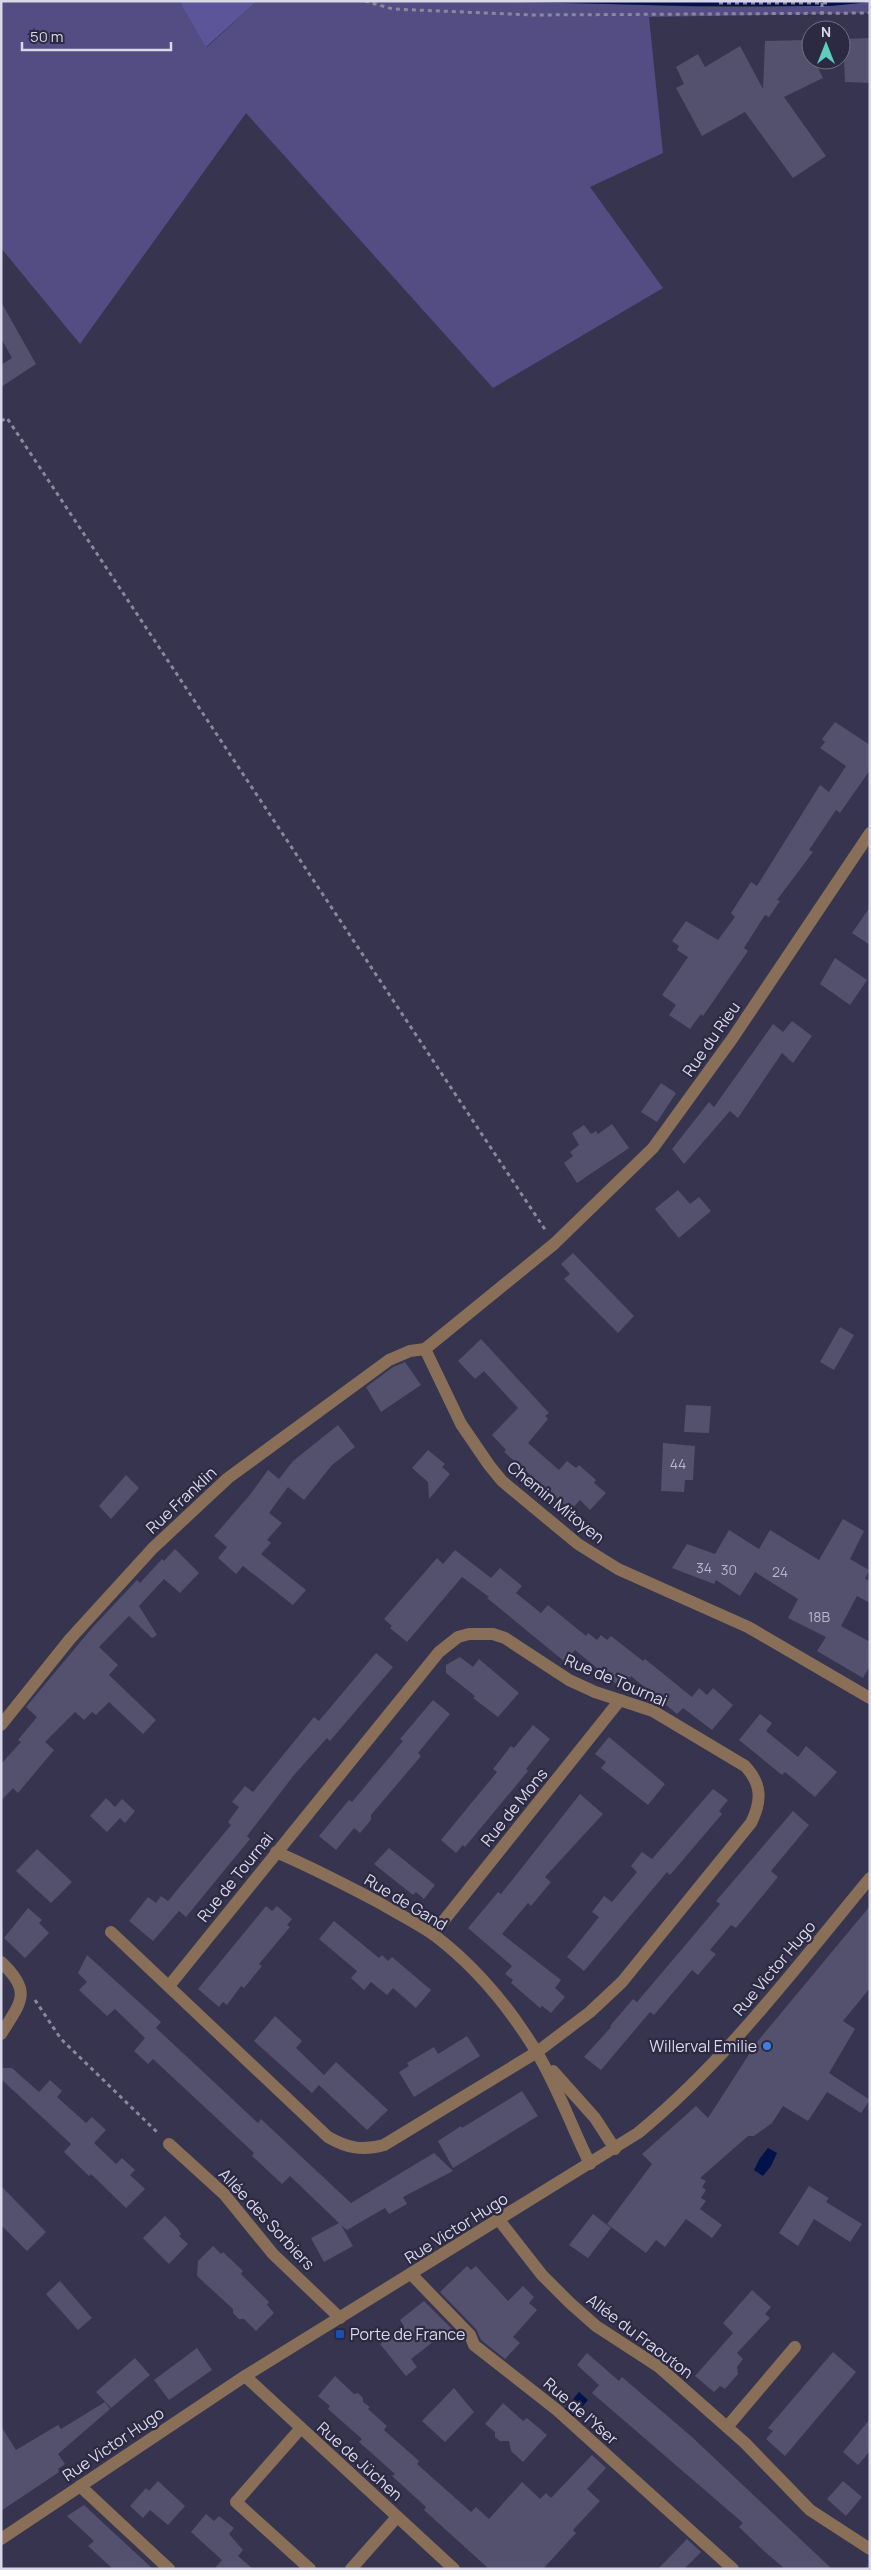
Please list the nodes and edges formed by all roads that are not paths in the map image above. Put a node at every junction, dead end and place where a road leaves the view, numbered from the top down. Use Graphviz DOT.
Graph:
graph roads {
  1 [pos="870,833"];
  2 [pos="425,1349"];
  3 [pos="870,1698"];
  4 [pos="620,1700"];
  5 [pos="1,1725"];
  6 [pos="276,1852"];
  7 [pos="870,1878"];
  8 [pos="111,1932"];
  9 [pos="433,1934"];
  10 [pos="1,1962"];
  11 [pos="169,1986"];
  12 [pos="1,2034"];
  13 [pos="537,2052"];
  14 [pos="169,2144"];
  15 [pos="615,2149"];
  16 [pos="590,2164"];
  17 [pos="499,2220"];
  18 [pos="412,2275"];
  19 [pos="340,2318"];
  20 [pos="796,2347"];
  21 [pos="245,2376"];
  22 [pos="727,2427"];
  23 [pos="301,2428"];
  24 [pos="80,2486"];
  25 [pos="397,2516"];
  26 [pos="1,2539"];
  27 [pos="870,2549"];
  28 [pos="169,2569"];
  29 [pos="310,2569"];
  30 [pos="351,2569"];
  31 [pos="454,2569"];
  32 [pos="733,2569"];
  1 -- 2 [label="street, Rue du Rieu"];
  2 -- 3 [label="street, Chemin Mitoyen"];
  2 -- 5 [label="street, Rue Franklin"];
  4 -- 6 [label="street, Rue de Tournai"];
  4 -- 9 [label="street, Rue de Mons"];
  4 -- 13 [label="street, Rue de Tournai"];
  6 -- 9 [label="street, Rue de Gand"];
  6 -- 11 [label="street, Rue de Tournai"];
  7 -- 15 [label="street, Rue Victor Hugo"];
  8 -- 11 [label="street, Rue de Tournai"];
  9 -- 13 [label="street, Rue de Gand"];
  10 -- 12 [label="street"];
  11 -- 13 [label="street, Rue de Tournai"];
  13 -- 15 [label="street"];
  13 -- 16 [label="street"];
  14 -- 19 [label="street, Allée des Sorbiers"];
  15 -- 16 [label="street, Rue Victor Hugo"];
  16 -- 17 [label="street, Rue Victor Hugo"];
  17 -- 18 [label="street, Rue Victor Hugo"];
  17 -- 22 [label="street, Allée du Fraouton"];
  18 -- 19 [label="street, Rue Victor Hugo"];
  18 -- 32 [label="street, Rue de l'Yser"];
  19 -- 21 [label="street, Rue Victor Hugo"];
  20 -- 22 [label="street"];
  21 -- 23 [label="street, Rue de Jüchen"];
  21 -- 24 [label="street, Rue Victor Hugo"];
  22 -- 27 [label="street, Allée du Fraouton"];
  23 -- 25 [label="street, Rue de Jüchen"];
  23 -- 29 [label="street"];
  24 -- 26 [label="street, Rue Victor Hugo"];
  24 -- 28 [label="street"];
  25 -- 30 [label="street"];
  25 -- 31 [label="street, Rue de Jüchen"];
}
